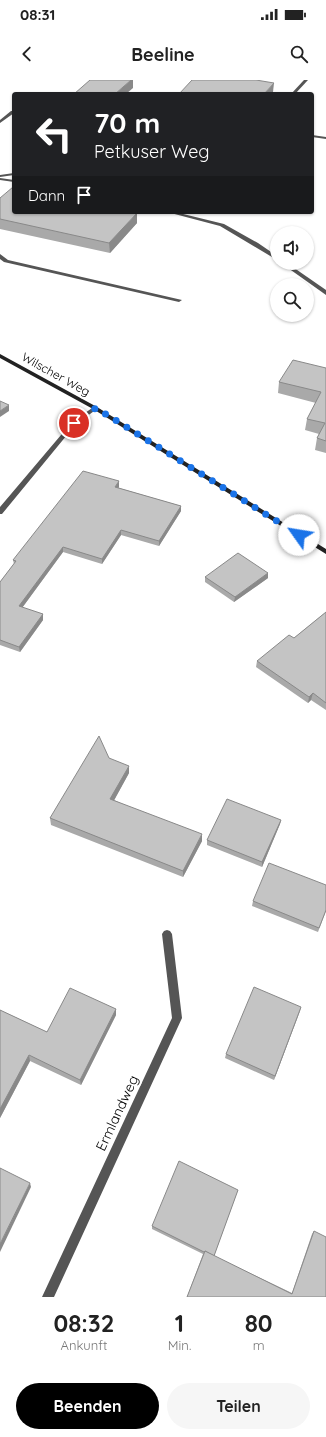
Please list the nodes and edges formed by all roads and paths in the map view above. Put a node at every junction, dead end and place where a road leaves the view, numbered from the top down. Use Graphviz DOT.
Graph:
graph roads {
  1 [pos="306,80"];
  2 [pos="295,92"];
  3 [pos="12,113"];
  4 [pos="0,122"];
  5 [pos="314,136"];
  6 [pos="326,138"];
  7 [pos="12,174"];
  8 [pos="0,177"];
  9 [pos="12,180"];
  10 [pos="177,214"];
  11 [pos="270,253"];
  12 [pos="0,256"];
  13 [pos="294,270"];
  14 [pos="326,293"];
  15 [pos="179,300"];
  16 [pos="0,356"];
  17 [pos="96,408"];
  18 [pos="0,512"];
  19 [pos="326,552"];
  20 [pos="166,934"];
  21 [pos="48,1297"];
  1 -- 2 [label="street"];
  3 -- 4 [label="street"];
  5 -- 6 [label="street"];
  7 -- 8 [label="street"];
  8 -- 9 [label="street"];
  10 -- 11 [label="street"];
  12 -- 15 [label="street"];
  13 -- 14 [label="street"];
  16 -- 17 [label="street, Wilscher Weg"];
  17 -- 18 [label="street"];
  17 -- 19 [label="street, Wilscher Weg"];
  20 -- 21 [label="street, Ermlandweg"];
}
